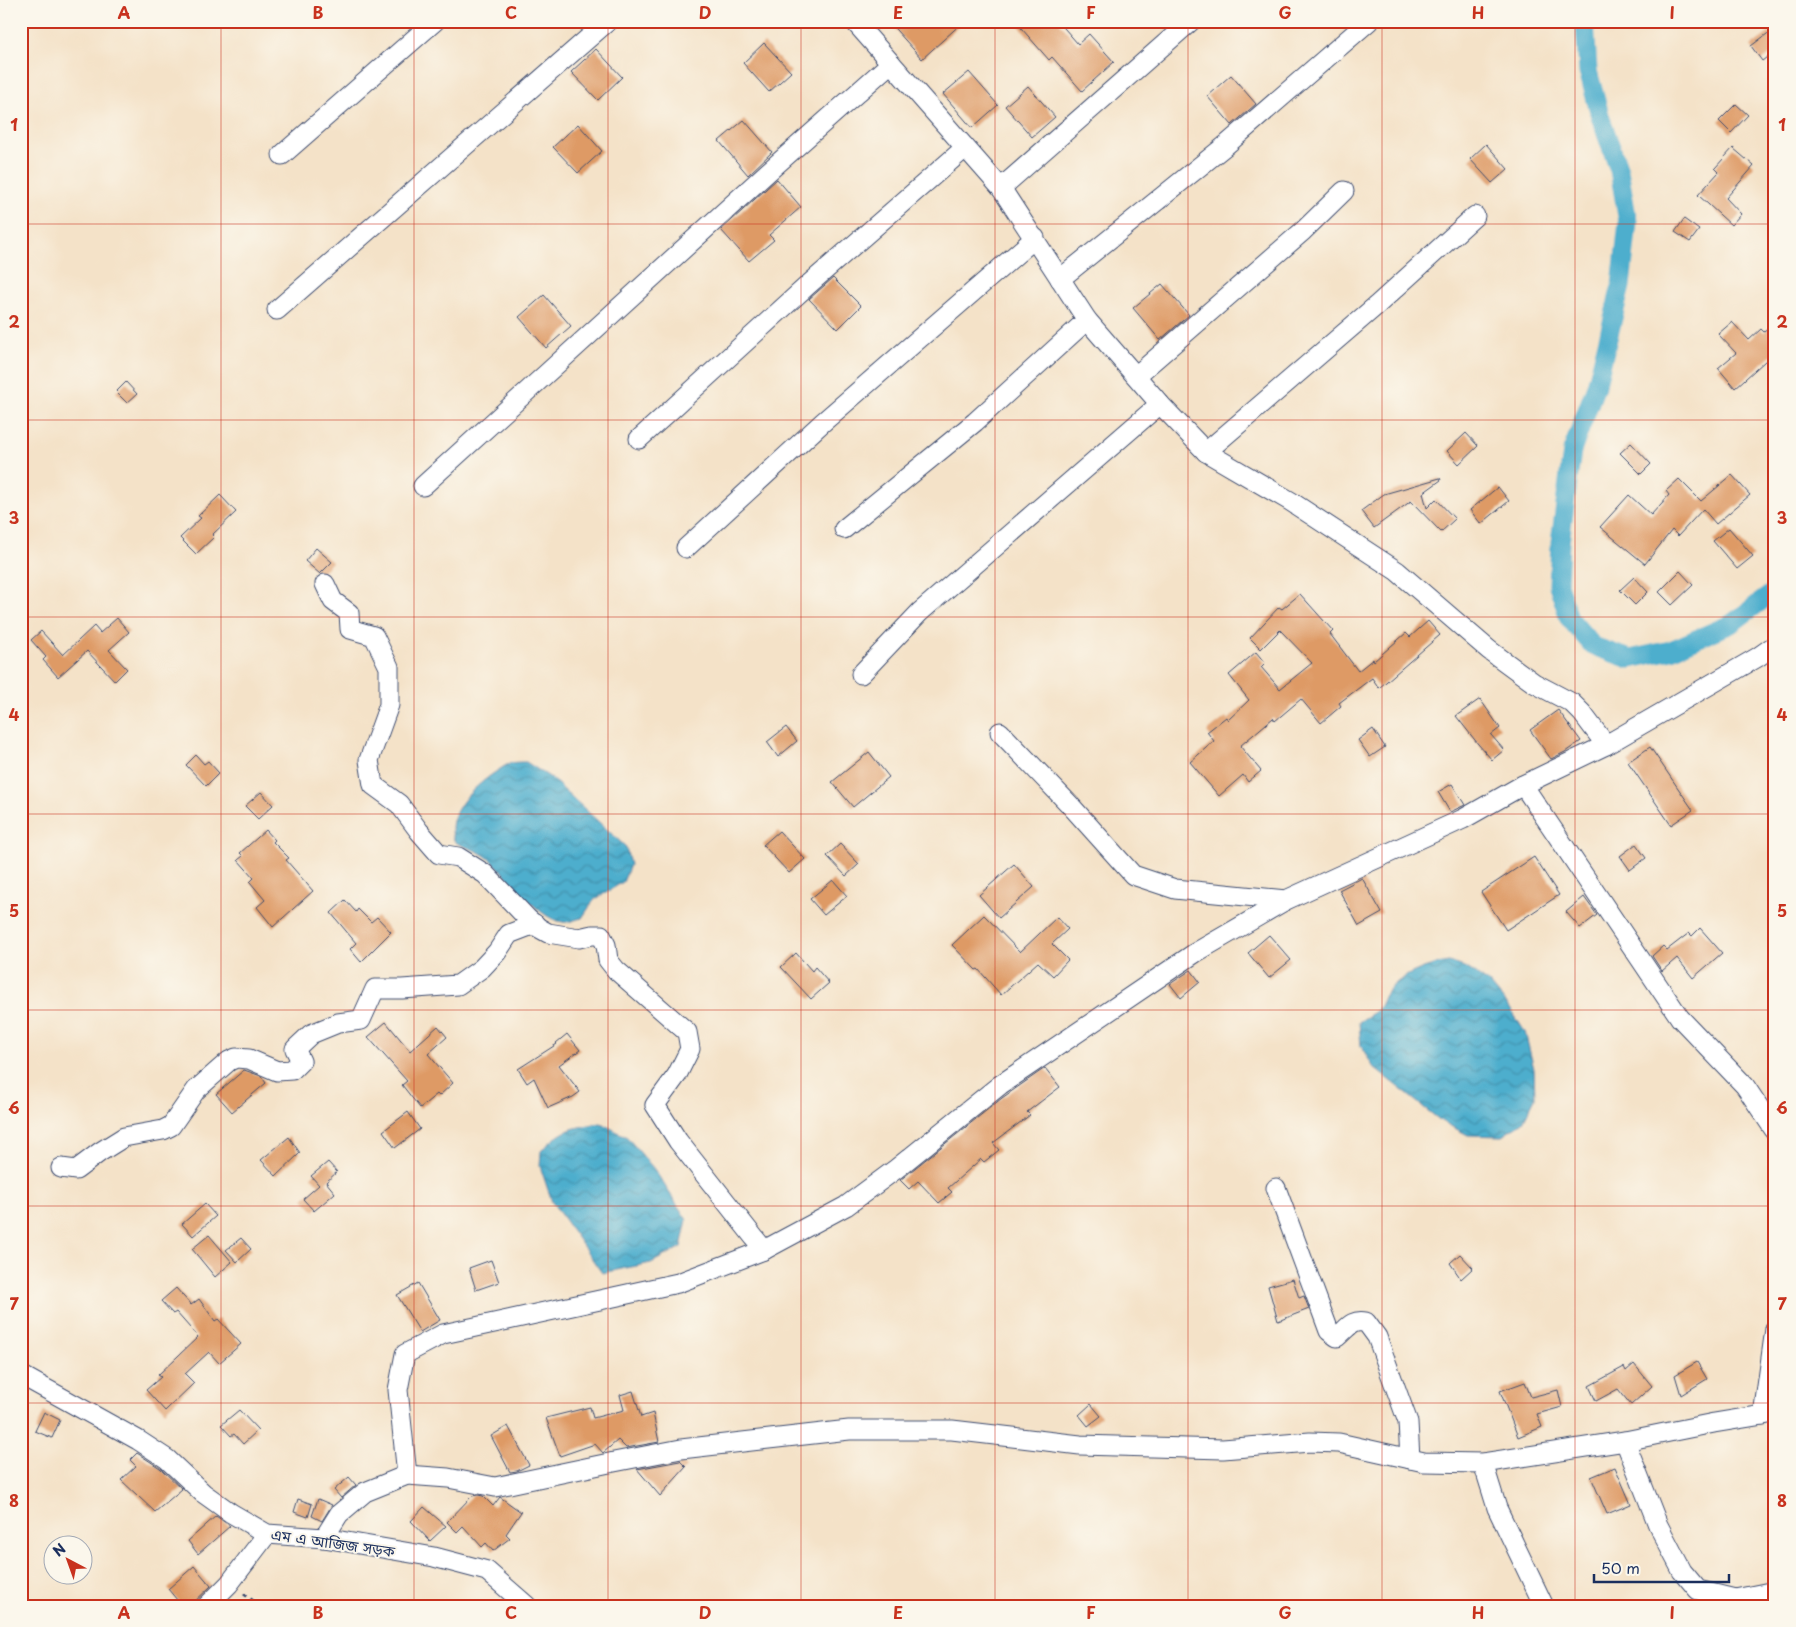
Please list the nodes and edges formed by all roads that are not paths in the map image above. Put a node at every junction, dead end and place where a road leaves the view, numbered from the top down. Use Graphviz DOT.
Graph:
graph roads {
  1 [pos="435,21"];
  2 [pos="608,21"];
  3 [pos="854,21"];
  4 [pos="1191,21"];
  5 [pos="1369,21"];
  6 [pos="891,63"];
  7 [pos="965,148"];
  8 [pos="282,155"];
  9 [pos="1001,188"];
  10 [pos="1344,191"];
  11 [pos="1475,216"];
  12 [pos="1035,238"];
  13 [pos="1060,279"];
  14 [pos="278,310"];
  15 [pos="1087,320"];
  16 [pos="1137,375"];
  17 [pos="1160,404"];
  18 [pos="639,439"];
  19 [pos="1206,452"];
  20 [pos="423,486"];
  21 [pos="844,529"];
  22 [pos="686,548"];
  23 [pos="325,584"];
  24 [pos="1775,645"];
  25 [pos="860,674"];
  26 [pos="1000,732"];
  27 [pos="1606,745"];
  28 [pos="1524,785"];
  29 [pos="1286,900"];
  30 [pos="535,924"];
  31 [pos="1775,1131"];
  32 [pos="61,1168"];
  33 [pos="1276,1188"];
  34 [pos="764,1250"];
  35 [pos="1775,1329"];
  36 [pos="21,1375"];
  37 [pos="1769,1414"];
  38 [pos="1625,1441"];
  39 [pos="1410,1459"];
  40 [pos="1483,1463"];
  41 [pos="407,1475"];
  42 [pos="267,1534"];
  43 [pos="324,1538"];
  44 [pos="1775,1592"];
  45 [pos="207,1606"];
  46 [pos="527,1606"];
  47 [pos="1544,1606"];
  1 -- 8 [label="street"];
  2 -- 14 [label="street"];
  3 -- 6 [label="street"];
  4 -- 9 [label="street"];
  5 -- 13 [label="street"];
  6 -- 7 [label="street"];
  6 -- 20 [label="street"];
  7 -- 9 [label="street"];
  7 -- 18 [label="street"];
  9 -- 12 [label="street"];
  10 -- 16 [label="street"];
  11 -- 19 [label="street"];
  12 -- 13 [label="street"];
  12 -- 22 [label="street"];
  13 -- 15 [label="street"];
  15 -- 16 [label="street"];
  15 -- 21 [label="street"];
  16 -- 17 [label="street"];
  17 -- 19 [label="street"];
  17 -- 25 [label="street"];
  19 -- 27 [label="street"];
  23 -- 30 [label="street"];
  24 -- 27 [label="street"];
  26 -- 29 [label="street"];
  27 -- 28 [label="street"];
  28 -- 29 [label="street"];
  28 -- 31 [label="street"];
  29 -- 34 [label="street"];
  30 -- 32 [label="street"];
  30 -- 34 [label="street"];
  33 -- 39 [label="street"];
  34 -- 41 [label="street"];
  35 -- 37 [label="street"];
  36 -- 42 [label="street, এম এ আজিজ সড়ক"];
  37 -- 38 [label="street"];
  38 -- 40 [label="street"];
  38 -- 44 [label="street"];
  39 -- 40 [label="street"];
  39 -- 41 [label="street"];
  40 -- 47 [label="street"];
  41 -- 43 [label="street"];
  42 -- 43 [label="street, এম এ আজিজ সড়ক"];
  42 -- 45 [label="street"];
  43 -- 46 [label="street, এম এ আজিজ সড়ক"];
}
